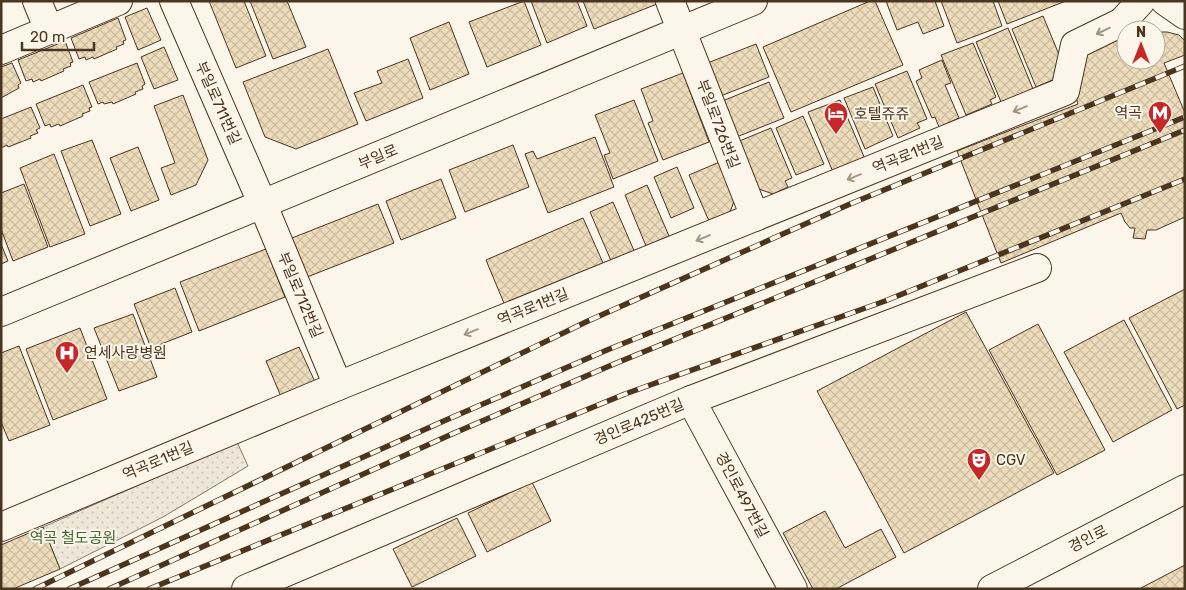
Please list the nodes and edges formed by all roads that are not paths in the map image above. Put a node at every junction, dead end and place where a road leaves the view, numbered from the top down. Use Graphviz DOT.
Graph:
graph roads {
  1 [pos="37,1"];
  2 [pos="118,1"];
  3 [pos="174,1"];
  4 [pos="670,1"];
  5 [pos="753,1"];
  6 [pos="1141,1"];
  7 [pos="1165,1"];
  8 [pos="1185,15"];
  9 [pos="49,30"];
  10 [pos="682,31"];
  11 [pos="1,50"];
  12 [pos="263,205"];
  13 [pos="755,217"];
  14 [pos="1037,268"];
  15 [pos="1,312"];
  16 [pos="338,386"];
  17 [pos="691,400"];
  18 [pos="1185,488"];
  19 [pos="1,526"];
  20 [pos="246,589"];
  21 [pos="793,589"];
  22 [pos="992,589"];
  1 -- 9 [label="street"];
  2 -- 9 [label="street"];
  3 -- 12 [label="street, 부일로711번길"];
  4 -- 10 [label="street, 부일로726번길"];
  5 -- 10 [label="street, 부일로"];
  6 -- 13 [label="street, 역곡로1번길, one-way"];
  7 -- 8 [label="street"];
  9 -- 11 [label="street"];
  10 -- 12 [label="street, 부일로"];
  10 -- 13 [label="street, 부일로726번길"];
  12 -- 15 [label="street, 부일로"];
  12 -- 16 [label="street, 부일로712번길"];
  13 -- 16 [label="street, 역곡로1번길, one-way"];
  14 -- 17 [label="street, 경인로425번길"];
  16 -- 19 [label="street, 역곡로1번길"];
  17 -- 20 [label="street, 경인로425번길"];
  17 -- 21 [label="street, 경인로497번길"];
  18 -- 22 [label="street, 경인로"];
}
